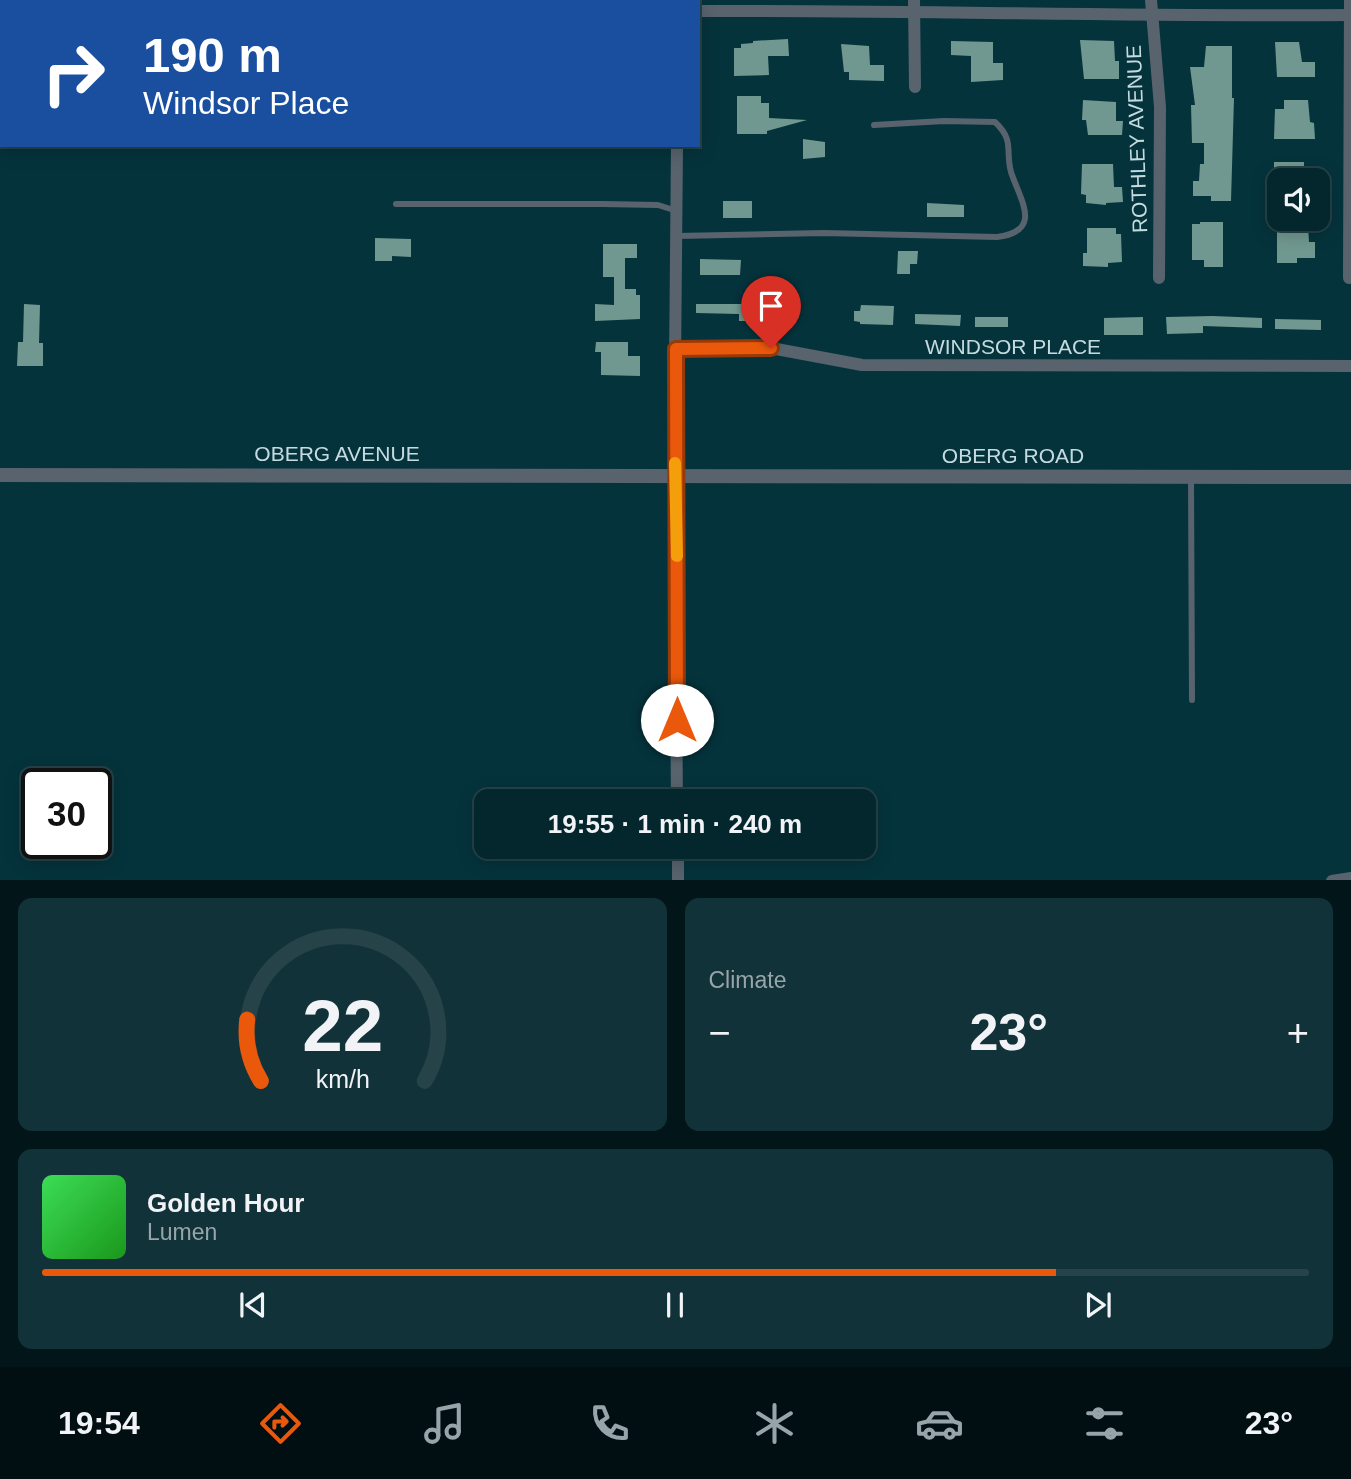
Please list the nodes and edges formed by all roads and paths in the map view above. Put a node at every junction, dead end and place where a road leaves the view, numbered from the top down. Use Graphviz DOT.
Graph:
graph roads {
  1 [pos="1151,0"];
  2 [pos="1350,0"];
  3 [pos="914,5"];
  4 [pos="700,11"];
  5 [pos="1350,15"];
  6 [pos="1151,16"];
  7 [pos="915,87"];
  8 [pos="874,125"];
  9 [pos="677,147"];
  10 [pos="396,204"];
  11 [pos="677,211"];
  12 [pos="677,236"];
  13 [pos="1159,278"];
  14 [pos="1349,278"];
  15 [pos="676,349"];
  16 [pos="1351,366"];
  17 [pos="0,475"];
  18 [pos="674,476"];
  19 [pos="1191,477"];
  20 [pos="1351,477"];
  21 [pos="1192,700"];
  22 [pos="677,789"];
  23 [pos="678,859"];
  24 [pos="1351,878"];
  25 [pos="678,880"];
  26 [pos="1332,880"];
  1 -- 6 [label="street, ROTHLEY AVENUE"];
  2 -- 5 [label="street"];
  3 -- 4 [label="street"];
  3 -- 6 [label="street"];
  3 -- 7 [label="street"];
  5 -- 6 [label="street"];
  5 -- 14 [label="street"];
  6 -- 13 [label="street, ROTHLEY AVENUE"];
  8 -- 12 [label="lane"];
  9 -- 11 [label="street"];
  10 -- 11 [label="lane"];
  11 -- 12 [label="street"];
  12 -- 15 [label="street"];
  15 -- 16 [label="street, WINDSOR PLACE"];
  15 -- 18 [label="street"];
  17 -- 18 [label="street, OBERG AVENUE"];
  18 -- 19 [label="street, OBERG ROAD"];
  18 -- 22 [label="street"];
  19 -- 20 [label="street, OBERG ROAD"];
  19 -- 21 [label="lane"];
  23 -- 25 [label="street"];
  24 -- 26 [label="street"];
}
